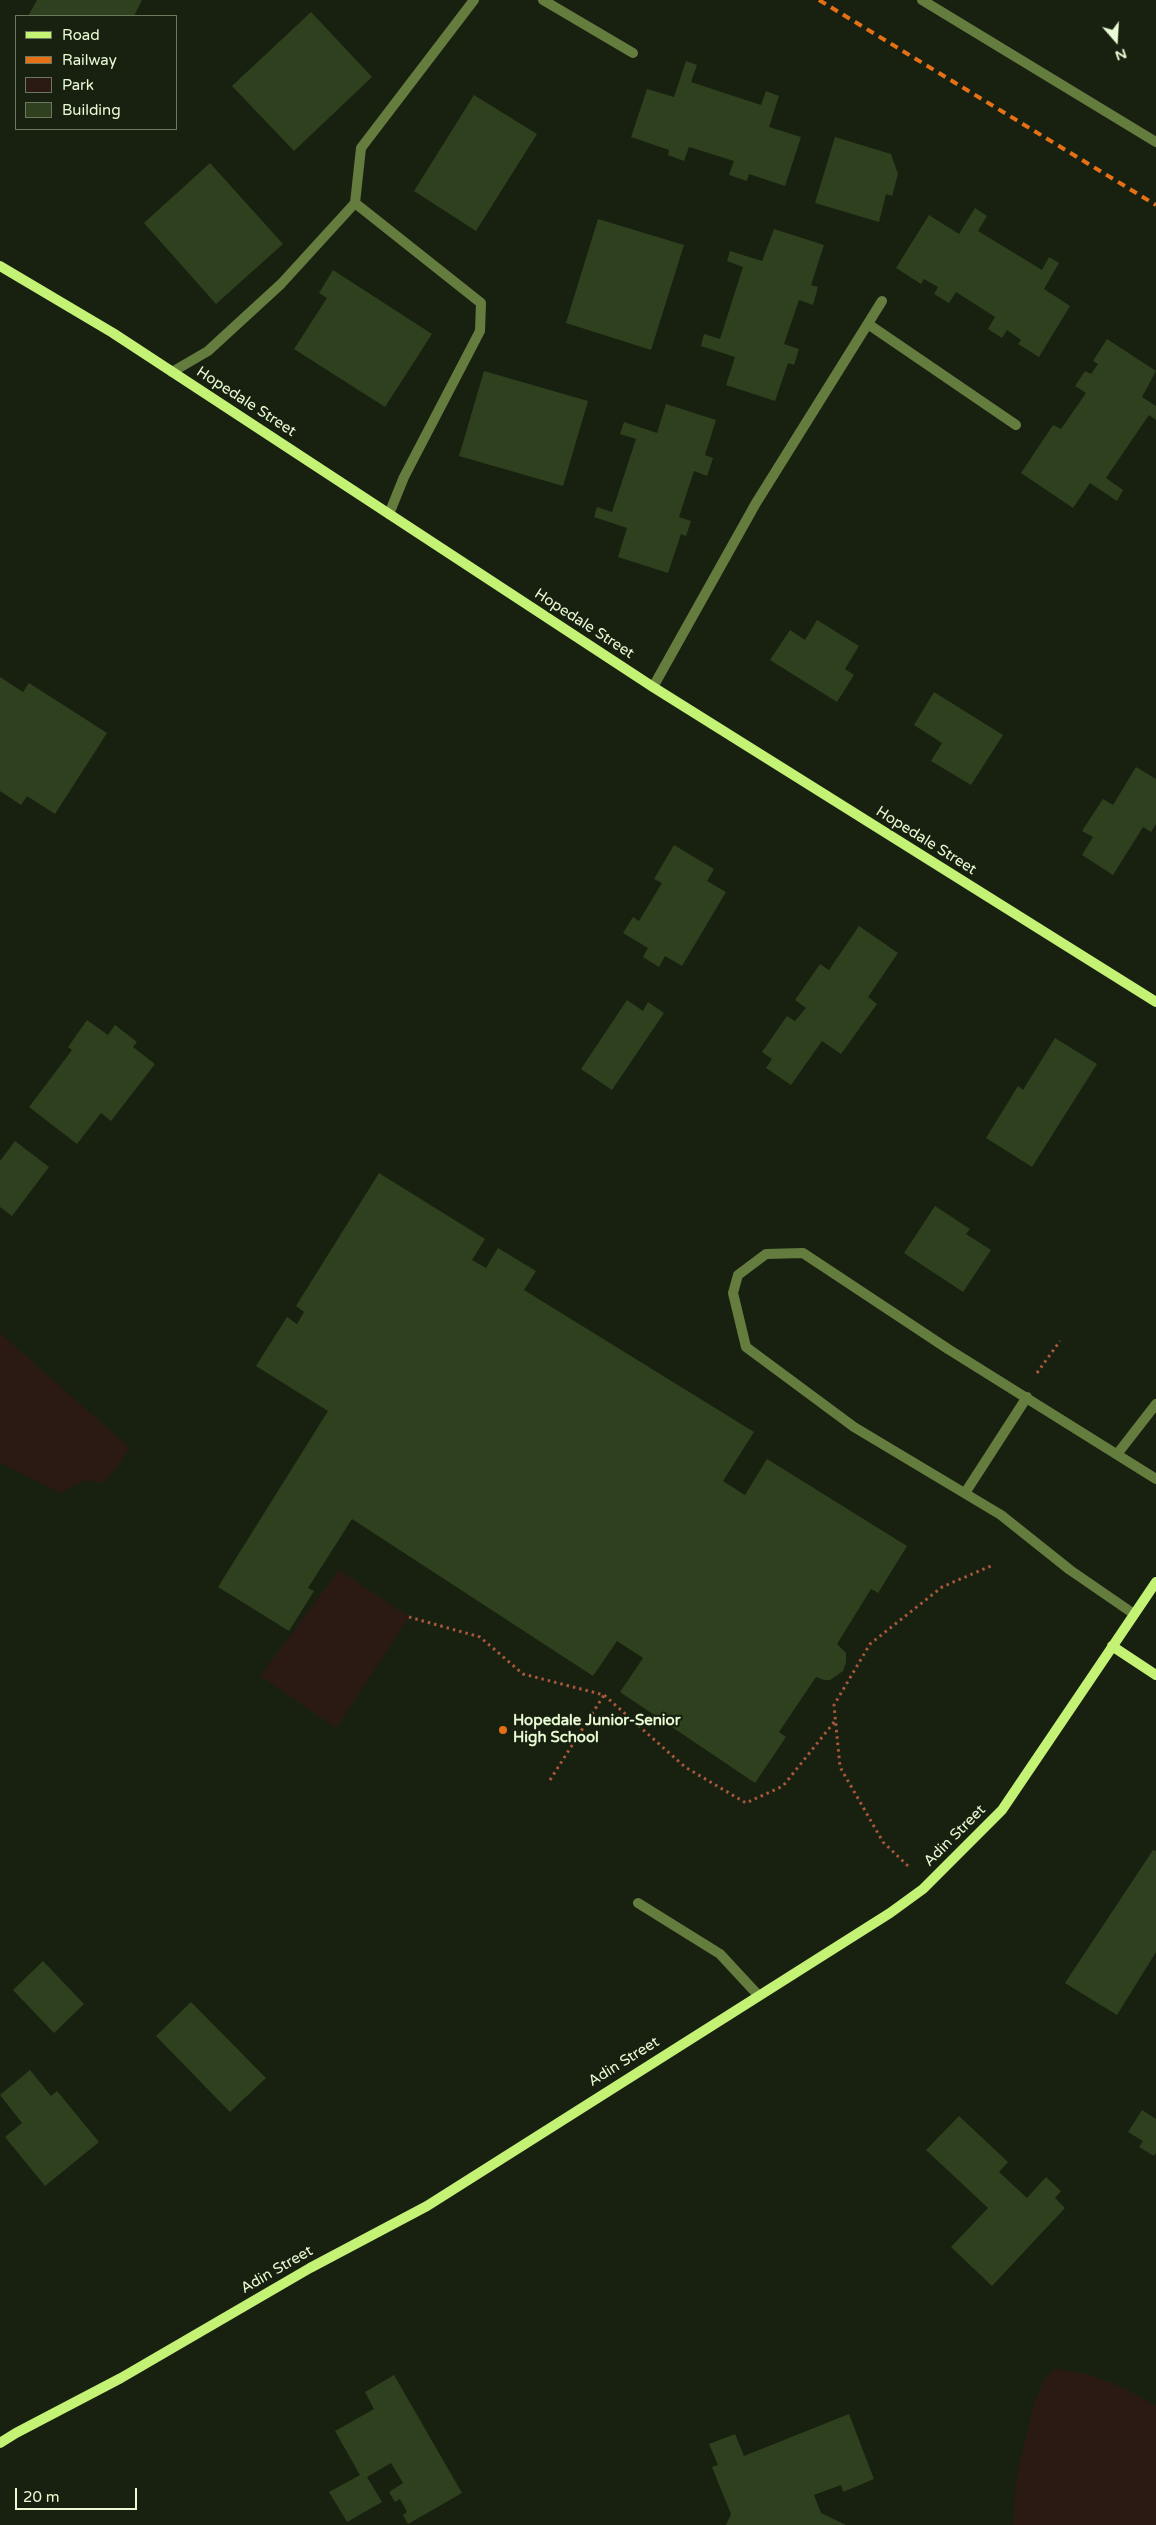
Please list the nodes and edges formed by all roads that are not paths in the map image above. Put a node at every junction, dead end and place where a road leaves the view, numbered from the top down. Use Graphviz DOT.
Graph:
graph roads {
  1 [pos="474,0"];
  2 [pos="542,0"];
  3 [pos="922,0"];
  4 [pos="634,53"];
  5 [pos="1156,142"];
  6 [pos="356,203"];
  7 [pos="0,266"];
  8 [pos="882,301"];
  9 [pos="868,324"];
  10 [pos="172,372"];
  11 [pos="1016,425"];
  12 [pos="389,514"];
  13 [pos="653,687"];
  14 [pos="1156,1002"];
  15 [pos="1027,1398"];
  16 [pos="1156,1404"];
  17 [pos="1118,1453"];
  18 [pos="1156,1479"];
  19 [pos="965,1493"];
  20 [pos="1156,1582"];
  21 [pos="1134,1614"];
  22 [pos="1112,1646"];
  23 [pos="1156,1675"];
  24 [pos="638,1903"];
  25 [pos="758,1995"];
  26 [pos="0,2443"];
  1 -- 6 [label="lane"];
  2 -- 4 [label="lane"];
  3 -- 5 [label="lane"];
  6 -- 10 [label="lane"];
  6 -- 12 [label="lane"];
  7 -- 10 [label="street, Hopedale Street"];
  8 -- 9 [label="lane"];
  9 -- 11 [label="lane"];
  9 -- 13 [label="lane"];
  10 -- 12 [label="street, Hopedale Street"];
  12 -- 13 [label="street, Hopedale Street"];
  13 -- 14 [label="street, Hopedale Street"];
  15 -- 17 [label="lane"];
  15 -- 19 [label="lane"];
  15 -- 19 [label="lane"];
  16 -- 17 [label="lane"];
  17 -- 18 [label="lane"];
  19 -- 21 [label="lane"];
  20 -- 21 [label="street, Adin Street"];
  21 -- 22 [label="street, Adin Street"];
  22 -- 23 [label="street"];
  22 -- 25 [label="street, Adin Street"];
  24 -- 25 [label="lane"];
  25 -- 26 [label="street, Adin Street"];
}
